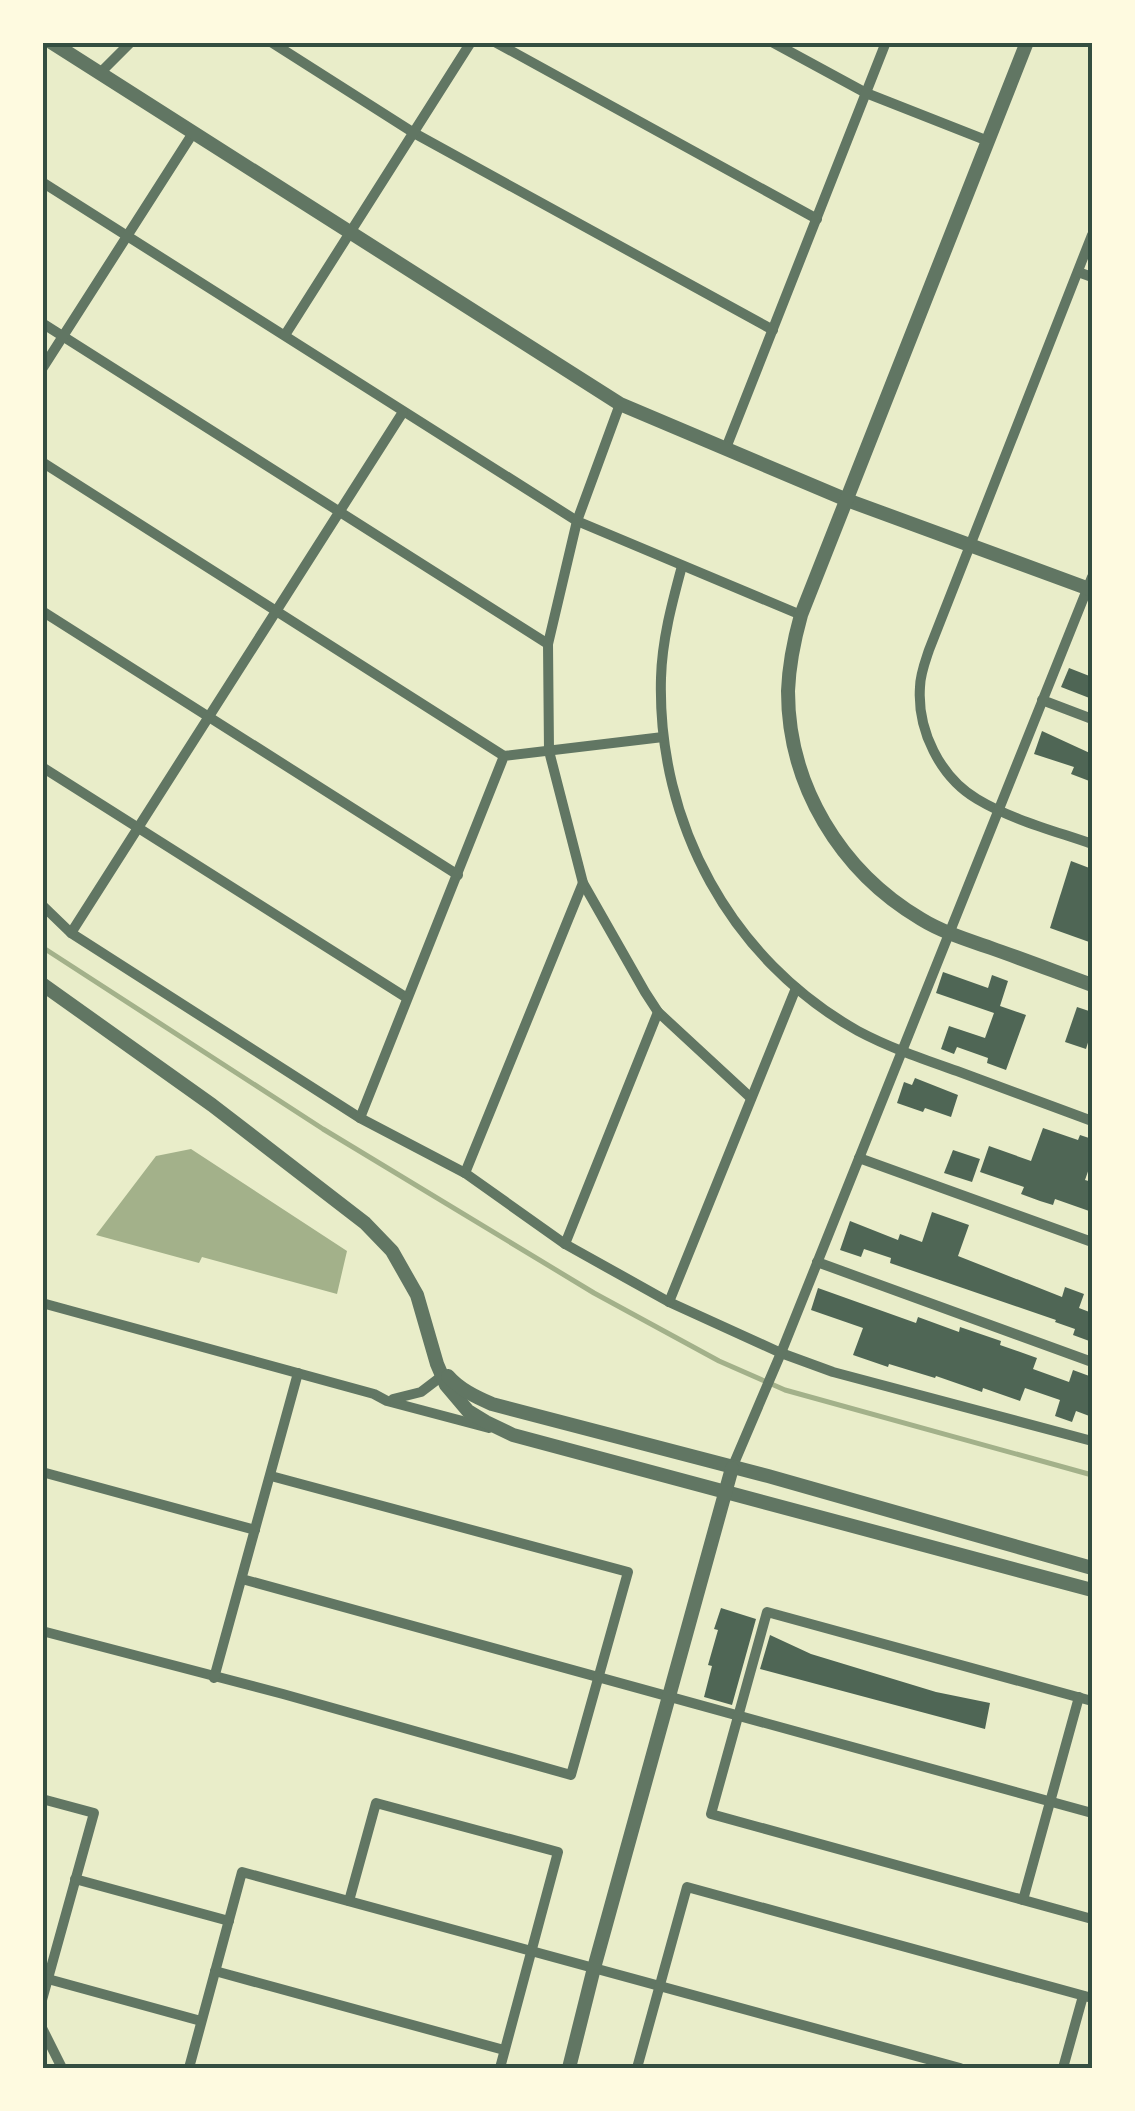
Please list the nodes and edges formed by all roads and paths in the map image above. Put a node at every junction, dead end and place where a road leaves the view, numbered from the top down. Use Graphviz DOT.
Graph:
graph roads {
  1 [pos="51,42"];
  2 [pos="132,42"];
  3 [pos="271,42"];
  4 [pos="471,42"];
  5 [pos="495,42"];
  6 [pos="772,42"];
  7 [pos="886,42"];
  8 [pos="1026,42"];
  9 [pos="100,73"];
  10 [pos="866,93"];
  11 [pos="193,133"];
  12 [pos="414,134"];
  13 [pos="988,141"];
  14 [pos="42,182"];
  15 [pos="817,219"];
  16 [pos="350,233"];
  17 [pos="1092,235"];
  18 [pos="128,236"];
  19 [pos="1078,272"];
  20 [pos="1092,278"];
  21 [pos="42,322"];
  22 [pos="773,330"];
  23 [pos="285,335"];
  24 [pos="64,336"];
  25 [pos="42,370"];
  26 [pos="620,404"];
  27 [pos="403,412"];
  28 [pos="726,448"];
  29 [pos="42,462"];
  30 [pos="847,500"];
  31 [pos="341,511"];
  32 [pos="577,521"];
  33 [pos="970,544"];
  34 [pos="682,566"];
  35 [pos="1091,585"];
  36 [pos="276,610"];
  37 [pos="42,612"];
  38 [pos="801,616"];
  39 [pos="548,644"];
  40 [pos="1042,700"];
  41 [pos="208,717"];
  42 [pos="1092,718"];
  43 [pos="663,737"];
  44 [pos="549,750"];
  45 [pos="504,756"];
  46 [pos="42,766"];
  47 [pos="998,810"];
  48 [pos="139,827"];
  49 [pos="1092,844"];
  50 [pos="458,875"];
  51 [pos="582,883"];
  52 [pos="42,905"];
  53 [pos="72,933"];
  54 [pos="949,933"];
  55 [pos="42,984"];
  56 [pos="1092,985"];
  57 [pos="796,988"];
  58 [pos="407,998"];
  59 [pos="658,1012"];
  60 [pos="902,1052"];
  61 [pos="751,1098"];
  62 [pos="360,1118"];
  63 [pos="1092,1121"];
  64 [pos="860,1158"];
  65 [pos="465,1174"];
  66 [pos="1092,1242"];
  67 [pos="565,1244"];
  68 [pos="817,1262"];
  69 [pos="669,1302"];
  70 [pos="42,1303"];
  71 [pos="780,1353"];
  72 [pos="1092,1362"];
  73 [pos="440,1370"];
  74 [pos="298,1373"];
  75 [pos="387,1400"];
  76 [pos="513,1435"];
  77 [pos="1092,1441"];
  78 [pos="732,1468"];
  79 [pos="42,1472"];
  80 [pos="271,1476"];
  81 [pos="726,1493"];
  82 [pos="255,1530"];
  83 [pos="1092,1568"];
  84 [pos="242,1579"];
  85 [pos="1092,1590"];
  86 [pos="42,1631"];
  87 [pos="599,1676"];
  88 [pos="214,1678"];
  89 [pos="669,1696"];
  90 [pos="1079,1697"];
  91 [pos="1092,1700"];
  92 [pos="738,1716"];
  93 [pos="42,1799"];
  94 [pos="1050,1802"];
  95 [pos="1092,1813"];
  96 [pos="75,1879"];
  97 [pos="1023,1900"];
  98 [pos="349,1901"];
  99 [pos="1092,1919"];
  100 [pos="229,1922"];
  101 [pos="531,1951"];
  102 [pos="594,1968"];
  103 [pos="215,1971"];
  104 [pos="48,1980"];
  105 [pos="659,1986"];
  106 [pos="1088,1997"];
  107 [pos="42,2000"];
  108 [pos="202,2021"];
  109 [pos="42,2028"];
  110 [pos="504,2050"];
  111 [pos="62,2068"];
  112 [pos="189,2068"];
  113 [pos="500,2068"];
  114 [pos="569,2068"];
  115 [pos="638,2068"];
  116 [pos="960,2068"];
  117 [pos="1064,2068"];
  1 -- 9 [label="street"];
  2 -- 9 [label="street"];
  3 -- 12 [label="street"];
  4 -- 12 [label="street"];
  5 -- 15 [label="street"];
  6 -- 10 [label="street"];
  7 -- 10 [label="street"];
  8 -- 13 [label="street"];
  9 -- 11 [label="street"];
  10 -- 13 [label="street"];
  10 -- 15 [label="street"];
  11 -- 16 [label="street"];
  11 -- 18 [label="street"];
  12 -- 16 [label="street"];
  12 -- 22 [label="street"];
  13 -- 30 [label="street"];
  14 -- 18 [label="street"];
  15 -- 22 [label="street"];
  16 -- 23 [label="street"];
  16 -- 26 [label="street"];
  17 -- 19 [label="street"];
  18 -- 23 [label="street"];
  18 -- 24 [label="street"];
  19 -- 20 [label="street"];
  19 -- 33 [label="street"];
  21 -- 24 [label="street"];
  22 -- 28 [label="street"];
  23 -- 27 [label="street"];
  24 -- 25 [label="street"];
  24 -- 31 [label="street"];
  26 -- 28 [label="street"];
  26 -- 32 [label="street"];
  27 -- 31 [label="street"];
  27 -- 32 [label="street"];
  28 -- 30 [label="street"];
  29 -- 36 [label="street"];
  30 -- 33 [label="street"];
  30 -- 38 [label="street"];
  31 -- 36 [label="street"];
  31 -- 39 [label="street"];
  32 -- 34 [label="street"];
  32 -- 39 [label="street"];
  33 -- 35 [label="street"];
  33 -- 47 [label="street"];
  34 -- 38 [label="street"];
  34 -- 43 [label="street"];
  35 -- 40 [label="street"];
  36 -- 41 [label="street"];
  36 -- 45 [label="street"];
  37 -- 41 [label="street"];
  38 -- 54 [label="street"];
  39 -- 44 [label="street"];
  40 -- 42 [label="street"];
  40 -- 47 [label="street"];
  41 -- 48 [label="street"];
  41 -- 50 [label="street"];
  43 -- 44 [label="street"];
  43 -- 57 [label="street"];
  44 -- 45 [label="street"];
  44 -- 51 [label="street"];
  45 -- 50 [label="street"];
  46 -- 48 [label="street"];
  47 -- 49 [label="street"];
  47 -- 54 [label="street"];
  48 -- 53 [label="street"];
  48 -- 58 [label="street"];
  50 -- 58 [label="street"];
  51 -- 59 [label="street"];
  51 -- 65 [label="street"];
  52 -- 53 [label="street"];
  53 -- 62 [label="street"];
  54 -- 56 [label="street"];
  54 -- 60 [label="street"];
  55 -- 73 [label="street"];
  57 -- 60 [label="street"];
  57 -- 61 [label="street"];
  58 -- 62 [label="street"];
  59 -- 61 [label="street"];
  59 -- 67 [label="street"];
  60 -- 63 [label="street"];
  60 -- 64 [label="street"];
  61 -- 69 [label="street"];
  62 -- 65 [label="street"];
  64 -- 66 [label="street"];
  64 -- 68 [label="street"];
  65 -- 67 [label="street"];
  67 -- 69 [label="street"];
  68 -- 71 [label="street"];
  68 -- 72 [label="street"];
  69 -- 71 [label="street"];
  70 -- 74 [label="street"];
  71 -- 77 [label="street"];
  71 -- 78 [label="street"];
  73 -- 75 [label="street"];
  73 -- 76 [label="street"];
  73 -- 78 [label="street"];
  74 -- 75 [label="street"];
  74 -- 80 [label="street"];
  75 -- 76 [label="street"];
  76 -- 81 [label="street"];
  78 -- 81 [label="street"];
  78 -- 83 [label="street"];
  79 -- 82 [label="street"];
  80 -- 82 [label="street"];
  80 -- 87 [label="street"];
  81 -- 85 [label="street"];
  81 -- 89 [label="street"];
  82 -- 84 [label="street"];
  84 -- 87 [label="street"];
  84 -- 88 [label="street"];
  86 -- 88 [label="street"];
  87 -- 88 [label="street"];
  87 -- 89 [label="street"];
  89 -- 92 [label="street"];
  89 -- 102 [label="street"];
  90 -- 91 [label="street"];
  90 -- 92 [label="street"];
  90 -- 94 [label="street"];
  92 -- 94 [label="street"];
  92 -- 97 [label="street"];
  93 -- 96 [label="street"];
  94 -- 95 [label="street"];
  94 -- 97 [label="street"];
  96 -- 100 [label="street"];
  96 -- 104 [label="street"];
  97 -- 99 [label="street"];
  98 -- 100 [label="street"];
  98 -- 101 [label="street"];
  98 -- 101 [label="street"];
  100 -- 103 [label="street"];
  101 -- 102 [label="street"];
  101 -- 110 [label="street"];
  102 -- 105 [label="street"];
  102 -- 114 [label="street"];
  103 -- 108 [label="street"];
  103 -- 110 [label="street"];
  104 -- 107 [label="street"];
  104 -- 108 [label="street"];
  105 -- 106 [label="street"];
  105 -- 115 [label="street"];
  105 -- 116 [label="street"];
  106 -- 117 [label="street"];
  108 -- 112 [label="street"];
  109 -- 111 [label="street"];
  110 -- 113 [label="street"];
}
